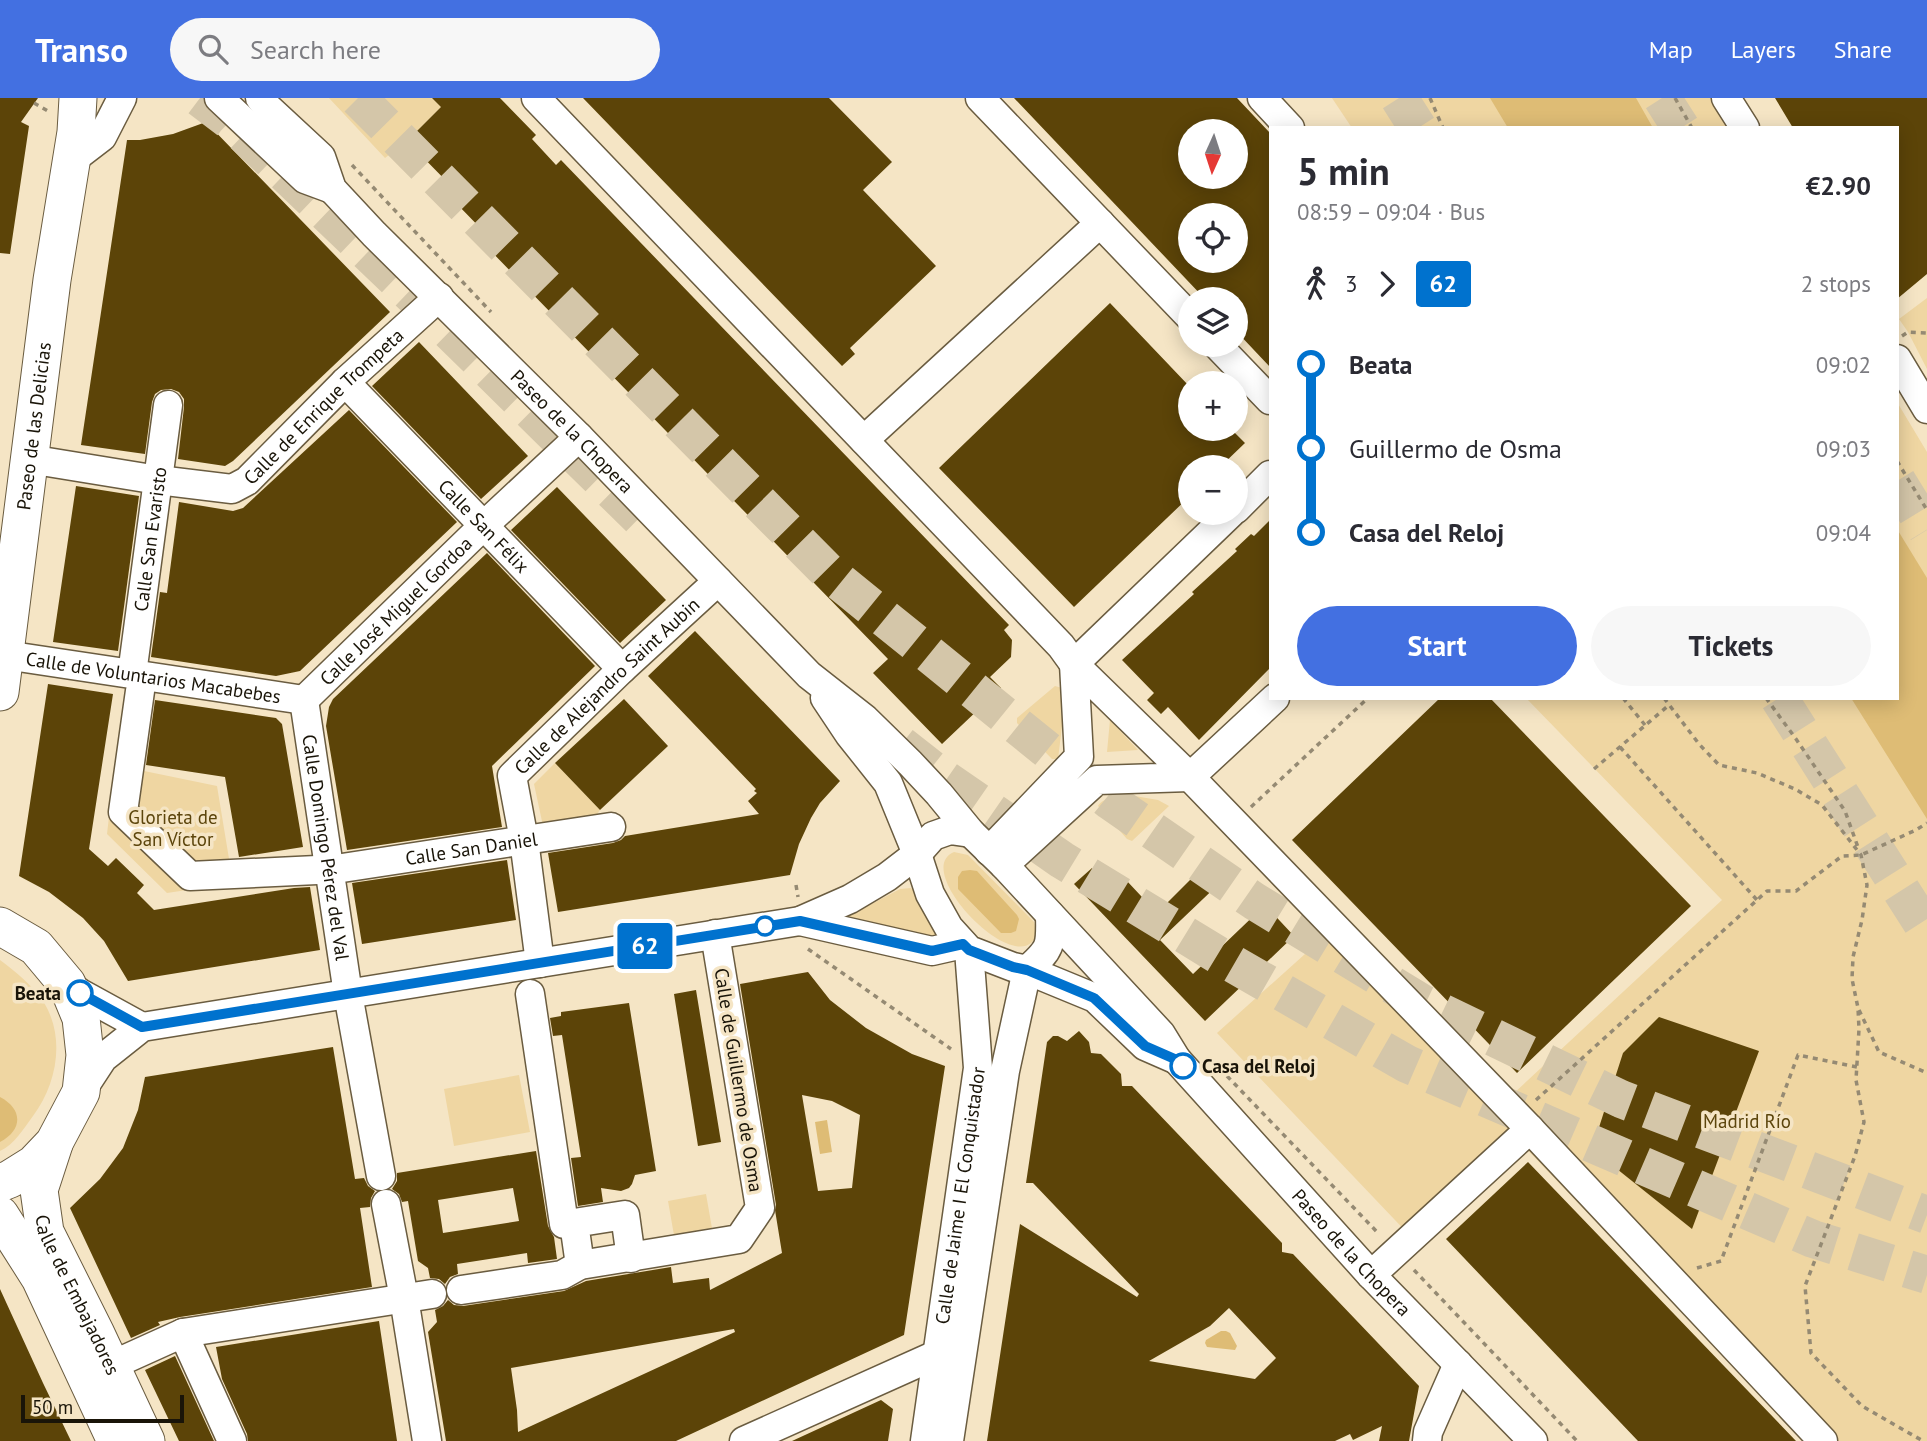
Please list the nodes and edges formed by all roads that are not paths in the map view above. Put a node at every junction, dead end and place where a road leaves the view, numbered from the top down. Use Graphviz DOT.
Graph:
graph roads {
  1 [pos="122,98"];
  2 [pos="219,98"];
  3 [pos="260,98"];
  4 [pos="536,98"];
  5 [pos="980,98"];
  6 [pos="1262,98"];
  7 [pos="1726,98"];
  8 [pos="64,105"];
  9 [pos="1288,126"];
  10 [pos="1744,126"];
  11 [pos="72,160"];
  12 [pos="332,189"];
  13 [pos="1100,223"];
  14 [pos="439,297"];
  15 [pos="1178,304"];
  16 [pos="1900,347"];
  17 [pos="1229,357"];
  18 [pos="345,382"];
  19 [pos="1269,399"];
  20 [pos="168,405"];
  21 [pos="1927,409"];
  22 [pos="579,437"];
  23 [pos="864,440"];
  24 [pos="29,458"];
  25 [pos="1269,476"];
  26 [pos="159,480"];
  27 [pos="1248,497"];
  28 [pos="1219,525"];
  29 [pos="484,526"];
  30 [pos="718,582"];
  31 [pos="5,655"];
  32 [pos="1074,664"];
  33 [pos="622,669"];
  34 [pos="809,675"];
  35 [pos="136,683"];
  36 [pos="0,692"];
  37 [pos="304,700"];
  38 [pos="1273,700"];
  39 [pos="1190,777"];
  40 [pos="611,827"];
  41 [pos="524,841"];
  42 [pos="988,850"];
  43 [pos="916,854"];
  44 [pos="323,870"];
  45 [pos="1050,915"];
  46 [pos="0,926"];
  47 [pos="800,932"];
  48 [pos="715,934"];
  49 [pos="966,947"];
  50 [pos="540,963"];
  51 [pos="1027,970"];
  52 [pos="67,984"];
  53 [pos="348,994"];
  54 [pos="530,994"];
  55 [pos="142,1027"];
  56 [pos="1177,1060"];
  57 [pos="81,1092"];
  58 [pos="1524,1123"];
  59 [pos="54,1143"];
  60 [pos="381,1175"];
  61 [pos="0,1183"];
  62 [pos="386,1204"];
  63 [pos="0,1215"];
  64 [pos="568,1216"];
  65 [pos="631,1258"];
  66 [pos="571,1270"];
  67 [pos="1371,1275"];
  68 [pos="461,1290"];
  69 [pos="432,1294"];
  70 [pos="404,1298"];
  71 [pos="967,1322"];
  72 [pos="183,1333"];
  73 [pos="938,1354"];
  74 [pos="1458,1364"];
  75 [pos="110,1366"];
  76 [pos="116,1441"];
  77 [pos="146,1441"];
  78 [pos="232,1441"];
  79 [pos="427,1441"];
  80 [pos="744,1441"];
  81 [pos="925,1441"];
  82 [pos="949,1441"];
  83 [pos="1427,1441"];
  84 [pos="1533,1441"];
  85 [pos="1823,1441"];
  1 -- 11 [label="street"];
  2 -- 12 [label="street, Paseo de la Chopera"];
  3 -- 12 [label="street, Paseo de la Chopera"];
  4 -- 23 [label="street"];
  5 -- 13 [label="street"];
  6 -- 9 [label="street"];
  7 -- 10 [label="street"];
  8 -- 11 [label="main road, Paseo de las Delicias"];
  11 -- 24 [label="main road, Paseo de las Delicias"];
  12 -- 14 [label="street, Paseo de la Chopera"];
  13 -- 15 [label="street"];
  13 -- 23 [label="street"];
  14 -- 18 [label="street, Calle de Enrique Trompeta"];
  14 -- 22 [label="street, Paseo de la Chopera"];
  16 -- 21 [label="street"];
  17 -- 19 [label="street"];
  18 -- 26 [label="street, Calle de Enrique Trompeta"];
  18 -- 29 [label="street, Calle San Félix"];
  20 -- 26 [label="street, Calle San Evaristo"];
  22 -- 29 [label="street, Calle José Miguel Gordoa"];
  22 -- 30 [label="street, Paseo de la Chopera"];
  23 -- 32 [label="street"];
  24 -- 26 [label="street, Calle de Enrique Trompeta"];
  24 -- 31 [label="main road, Paseo de las Delicias"];
  25 -- 27 [label="street"];
  26 -- 35 [label="street, Calle San Evaristo"];
  28 -- 32 [label="street"];
  29 -- 33 [label="street, Calle San Félix"];
  29 -- 37 [label="street, Calle José Miguel Gordoa"];
  30 -- 33 [label="street, Calle de Alejandro Saint Aubin"];
  30 -- 34 [label="street, Paseo de la Chopera"];
  31 -- 35 [label="street, Calle de Voluntarios Macabebes"];
  31 -- 36 [label="main road, Paseo de las Delicias"];
  32 -- 39 [label="street"];
  32 -- 42 [label="street"];
  33 -- 41 [label="street, Calle de Alejandro Saint Aubin"];
  34 -- 42 [label="street, Paseo de la Chopera"];
  34 -- 43 [label="street, Paseo de la Chopera"];
  35 -- 37 [label="street, Calle de Voluntarios Macabebes"];
  35 -- 44 [label="street"];
  37 -- 44 [label="street, Calle Domingo Pérez del Val"];
  38 -- 39 [label="street"];
  39 -- 42 [label="street"];
  39 -- 58 [label="street"];
  40 -- 41 [label="street, Calle San Daniel"];
  41 -- 44 [label="street, Calle San Daniel"];
  41 -- 50 [label="street, Calle de Alejandro Saint Aubin"];
  42 -- 43 [label="street"];
  42 -- 45 [label="street, Paseo de la Chopera"];
  43 -- 47 [label="street"];
  43 -- 49 [label="street, Paseo de la Chopera"];
  44 -- 53 [label="street, Calle Domingo Pérez del Val"];
  45 -- 51 [label="street"];
  45 -- 56 [label="street, Paseo de la Chopera"];
  46 -- 52 [label="main road"];
  47 -- 48 [label="street"];
  47 -- 49 [label="street"];
  48 -- 50 [label="street"];
  48 -- 65 [label="street, Calle de Guillermo de Osma"];
  49 -- 51 [label="street, Paseo de la Chopera"];
  49 -- 73 [label="street, Calle de Jaime I El Conquistador"];
  50 -- 53 [label="street"];
  51 -- 56 [label="street, Paseo de la Chopera"];
  51 -- 71 [label="street, Calle de Jaime I El Conquistador"];
  52 -- 55 [label="street"];
  52 -- 57 [label="main road"];
  53 -- 55 [label="street"];
  53 -- 60 [label="street, Calle Domingo Pérez del Val"];
  54 -- 64 [label="street"];
  55 -- 57 [label="street"];
  56 -- 67 [label="street, Paseo de la Chopera"];
  57 -- 59 [label="main road"];
  58 -- 67 [label="street"];
  58 -- 85 [label="street"];
  59 -- 61 [label="main road"];
  59 -- 75 [label="main road, Calle de Embajadores"];
  62 -- 70 [label="street"];
  63 -- 76 [label="main road, Calle de Embajadores"];
  64 -- 65 [label="street"];
  64 -- 66 [label="street"];
  65 -- 66 [label="street, Calle de Guillermo de Osma"];
  66 -- 68 [label="street, Calle de Guillermo de Osma"];
  67 -- 74 [label="street, Paseo de la Chopera"];
  69 -- 70 [label="street"];
  70 -- 72 [label="street"];
  70 -- 79 [label="street"];
  71 -- 73 [label="street"];
  71 -- 82 [label="street, Calle de Jaime I El Conquistador"];
  72 -- 75 [label="street"];
  72 -- 78 [label="street"];
  73 -- 80 [label="street"];
  73 -- 81 [label="street, Calle de Jaime I El Conquistador"];
  74 -- 83 [label="street"];
  74 -- 84 [label="street, Paseo de la Chopera"];
  75 -- 77 [label="main road, Calle de Embajadores"];
}
